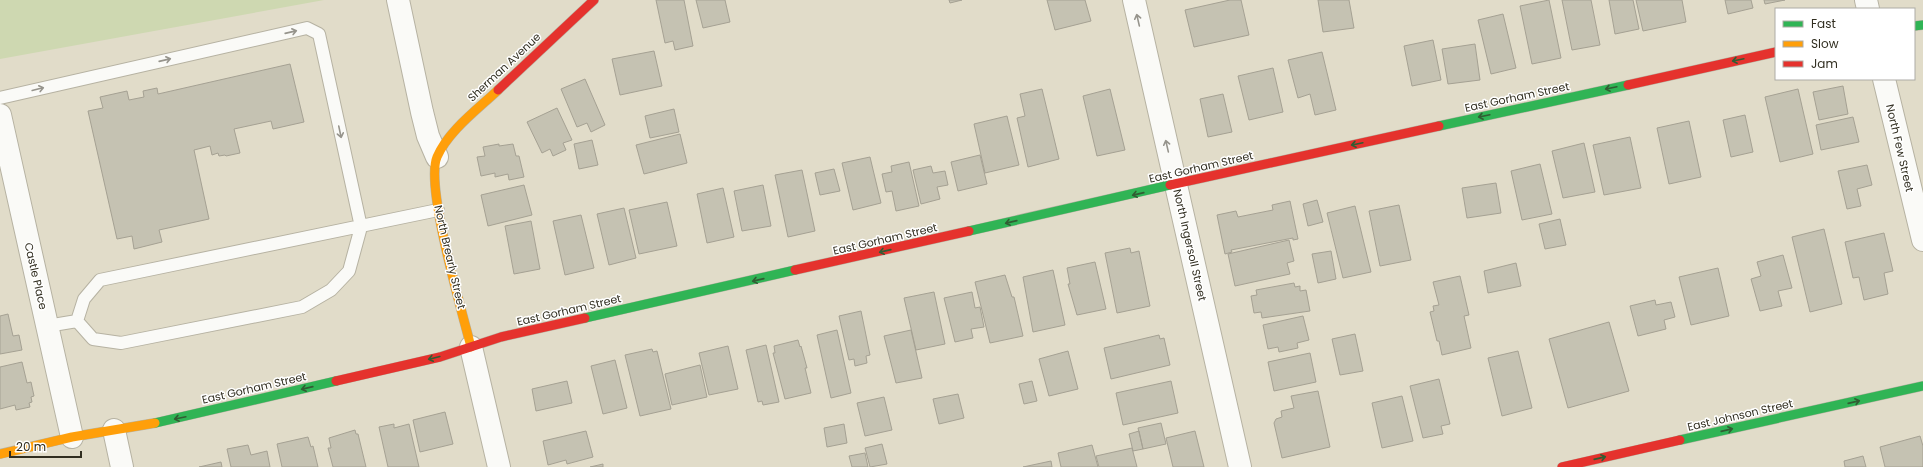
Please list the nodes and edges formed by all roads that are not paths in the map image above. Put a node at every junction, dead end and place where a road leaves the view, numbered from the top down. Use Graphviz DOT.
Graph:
graph roads {
  1 [pos="398,0"];
  2 [pos="594,0"];
  3 [pos="1134,0"];
  4 [pos="1775,52"];
  5 [pos="1884,80"];
  6 [pos="0,98"];
  7 [pos="0,115"];
  8 [pos="437,157"];
  9 [pos="1176,184"];
  10 [pos="438,210"];
  11 [pos="361,227"];
  12 [pos="1923,240"];
  13 [pos="77,321"];
  14 [pos="47,326"];
  15 [pos="471,347"];
  16 [pos="1923,386"];
  17 [pos="114,430"];
  18 [pos="72,437"];
  19 [pos="0,454"];
  20 [pos="122,467"];
  21 [pos="499,467"];
  22 [pos="1240,467"];
  23 [pos="1562,467"];
  1 -- 8 [label="street"];
  2 -- 8 [label="main road, Sherman Avenue"];
  9 -- 3 [label="street, North Ingersoll Street, one-way"];
  4 -- 9 [label="main road, East Gorham Street, one-way"];
  5 -- 12 [label="street, North Few Street"];
  6 -- 11 [label="lane, one-way"];
  7 -- 14 [label="street, Castle Place"];
  8 -- 10 [label="main road, North Brearly Street"];
  9 -- 15 [label="main road, East Gorham Street, one-way"];
  9 -- 22 [label="street, North Ingersoll Street"];
  10 -- 11 [label="lane"];
  10 -- 15 [label="main road, North Brearly Street"];
  11 -- 13 [label="lane"];
  11 -- 13 [label="lane"];
  13 -- 14 [label="lane"];
  14 -- 18 [label="street, Castle Place"];
  15 -- 17 [label="main road, East Gorham Street, one-way"];
  15 -- 21 [label="street, North Brearly Street"];
  23 -- 16 [label="main road, East Johnson Street, one-way"];
  17 -- 18 [label="main road, East Gorham Street"];
  17 -- 20 [label="street"];
  18 -- 19 [label="main road, East Gorham Street"];
}
